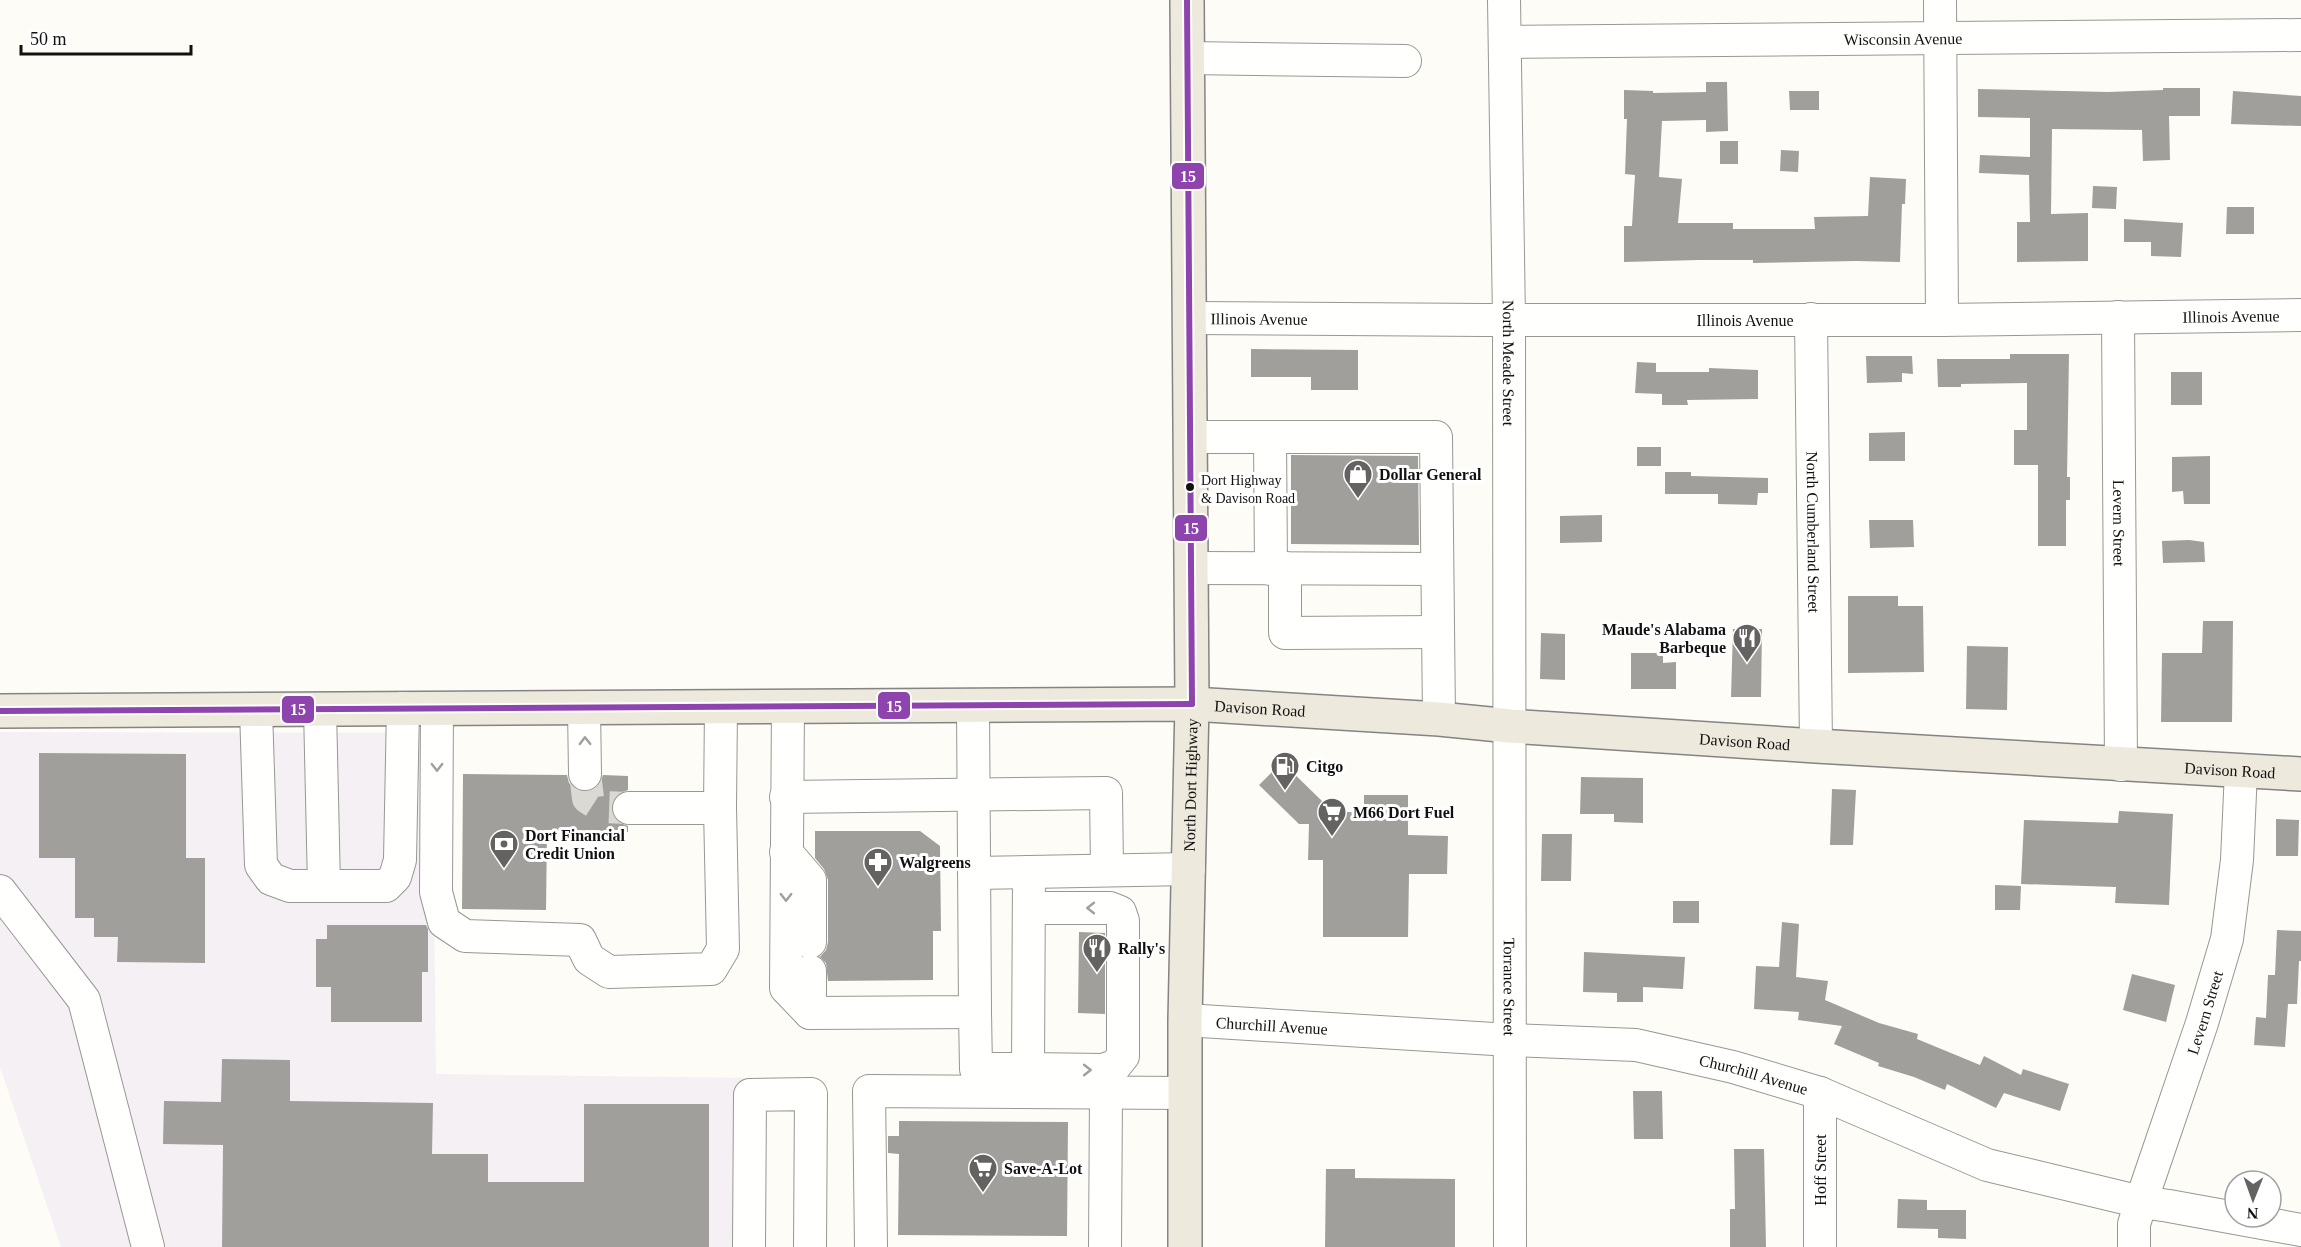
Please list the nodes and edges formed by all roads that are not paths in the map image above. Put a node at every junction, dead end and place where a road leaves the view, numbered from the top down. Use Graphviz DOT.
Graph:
graph roads {
  1 [pos="1187,0"];
  2 [pos="1504,0"];
  3 [pos="1940,0"];
  4 [pos="2301,36"];
  5 [pos="1940,38"];
  6 [pos="1505,42"];
  7 [pos="1188,58"];
  8 [pos="1405,61"];
  9 [pos="2301,315"];
  10 [pos="2118,316"];
  11 [pos="1190,318"];
  12 [pos="1811,319"];
  13 [pos="1509,320"];
  14 [pos="1942,320"];
  15 [pos="1191,437"];
  16 [pos="1270,437"];
  17 [pos="1191,568"];
  18 [pos="1278,569"];
  19 [pos="1437,569"];
  20 [pos="1438,632"];
  21 [pos="1192,704"];
  22 [pos="788,706"];
  23 [pos="973,706"];
  24 [pos="721,707"];
  25 [pos="403,708"];
  26 [pos="437,708"];
  27 [pos="584,708"];
  28 [pos="320,709"];
  29 [pos="256,710"];
  30 [pos="0,711"];
  31 [pos="1439,719"];
  32 [pos="1510,726"];
  33 [pos="1816,746"];
  34 [pos="2121,765"];
  35 [pos="2241,771"];
  36 [pos="585,774"];
  37 [pos="2301,774"];
  38 [pos="786,796"];
  39 [pos="974,796"];
  40 [pos="628,808"];
  41 [pos="720,808"];
  42 [pos="786,852"];
  43 [pos="1189,869"];
  44 [pos="1107,870"];
  45 [pos="1029,872"];
  46 [pos="975,873"];
  47 [pos="324,886"];
  48 [pos="0,891"];
  49 [pos="1029,908"];
  50 [pos="810,1012"];
  51 [pos="975,1012"];
  52 [pos="1185,1020"];
  53 [pos="1510,1040"];
  54 [pos="1028,1069"];
  55 [pos="1106,1093"];
  56 [pos="1185,1093"];
  57 [pos="1820,1093"];
  58 [pos="2141,1202"];
  59 [pos="2301,1230"];
  60 [pos="148,1247"];
  61 [pos="749,1247"];
  62 [pos="810,1247"];
  63 [pos="871,1247"];
  64 [pos="1105,1247"];
  65 [pos="1185,1247"];
  66 [pos="1510,1247"];
  67 [pos="1820,1247"];
  68 [pos="2134,1247"];
  1 -- 7 [label="main road, North Dort Highway"];
  2 -- 6 [label="street, North Meade Street"];
  3 -- 5 [label="street"];
  4 -- 5 [label="street, Wisconsin Avenue"];
  5 -- 6 [label="street, Wisconsin Avenue"];
  5 -- 14 [label="street"];
  6 -- 13 [label="street, North Meade Street"];
  7 -- 8 [label="street"];
  7 -- 11 [label="main road, North Dort Highway"];
  9 -- 10 [label="street, Illinois Avenue"];
  10 -- 14 [label="street, Illinois Avenue"];
  10 -- 34 [label="street, Levern Street"];
  11 -- 13 [label="street, Illinois Avenue"];
  11 -- 15 [label="main road, North Dort Highway"];
  12 -- 13 [label="street, Illinois Avenue"];
  12 -- 14 [label="street, Illinois Avenue"];
  12 -- 33 [label="street, North Cumberland Street"];
  13 -- 32 [label="street, North Meade Street"];
  15 -- 16 [label="street"];
  15 -- 17 [label="main road, North Dort Highway"];
  16 -- 18 [label="street"];
  16 -- 19 [label="street"];
  17 -- 18 [label="street"];
  17 -- 21 [label="main road, North Dort Highway"];
  18 -- 19 [label="street"];
  18 -- 20 [label="street"];
  19 -- 20 [label="street"];
  20 -- 31 [label="street"];
  21 -- 23 [label="main road, Davison Road"];
  21 -- 31 [label="main road, Davison Road"];
  21 -- 43 [label="main road, North Dort Highway"];
  22 -- 23 [label="main road, Davison Road"];
  22 -- 24 [label="main road, Davison Road"];
  22 -- 38 [label="street"];
  23 -- 39 [label="street"];
  24 -- 27 [label="main road, Davison Road"];
  24 -- 41 [label="street"];
  25 -- 26 [label="main road, Davison Road"];
  25 -- 28 [label="main road, Davison Road"];
  25 -- 47 [label="street"];
  26 -- 27 [label="main road, Davison Road"];
  26 -- 41 [label="street, one-way"];
  36 -- 27 [label="street, one-way"];
  28 -- 29 [label="main road, Davison Road"];
  28 -- 47 [label="street"];
  29 -- 30 [label="main road, Davison Road"];
  29 -- 47 [label="street"];
  31 -- 32 [label="main road, Davison Road"];
  32 -- 33 [label="main road, Davison Road"];
  32 -- 53 [label="street, Torrance Street"];
  33 -- 34 [label="main road, Davison Road"];
  34 -- 35 [label="main road, Davison Road"];
  35 -- 37 [label="main road, Davison Road"];
  35 -- 58 [label="street, Levern Street"];
  38 -- 39 [label="street"];
  38 -- 42 [label="street"];
  39 -- 44 [label="street"];
  39 -- 46 [label="street"];
  40 -- 41 [label="street"];
  42 -- 50 [label="street"];
  42 -- 50 [label="street, one-way"];
  43 -- 44 [label="street"];
  43 -- 52 [label="main road, North Dort Highway"];
  44 -- 45 [label="street"];
  45 -- 46 [label="street"];
  45 -- 49 [label="street"];
  46 -- 51 [label="street"];
  48 -- 60 [label="street"];
  49 -- 54 [label="street"];
  54 -- 49 [label="street, one-way"];
  50 -- 51 [label="street"];
  51 -- 54 [label="street"];
  52 -- 53 [label="street, Churchill Avenue"];
  52 -- 56 [label="main road, North Dort Highway"];
  53 -- 57 [label="street, Churchill Avenue"];
  53 -- 66 [label="street, Torrance Street"];
  55 -- 56 [label="street"];
  55 -- 63 [label="street"];
  55 -- 64 [label="street"];
  56 -- 65 [label="main road, North Dort Highway"];
  57 -- 58 [label="street, Churchill Avenue"];
  57 -- 67 [label="street, Hoff Street"];
  58 -- 59 [label="street, Churchill Avenue"];
  58 -- 68 [label="street, Levern Street"];
  61 -- 62 [label="street"];
}
